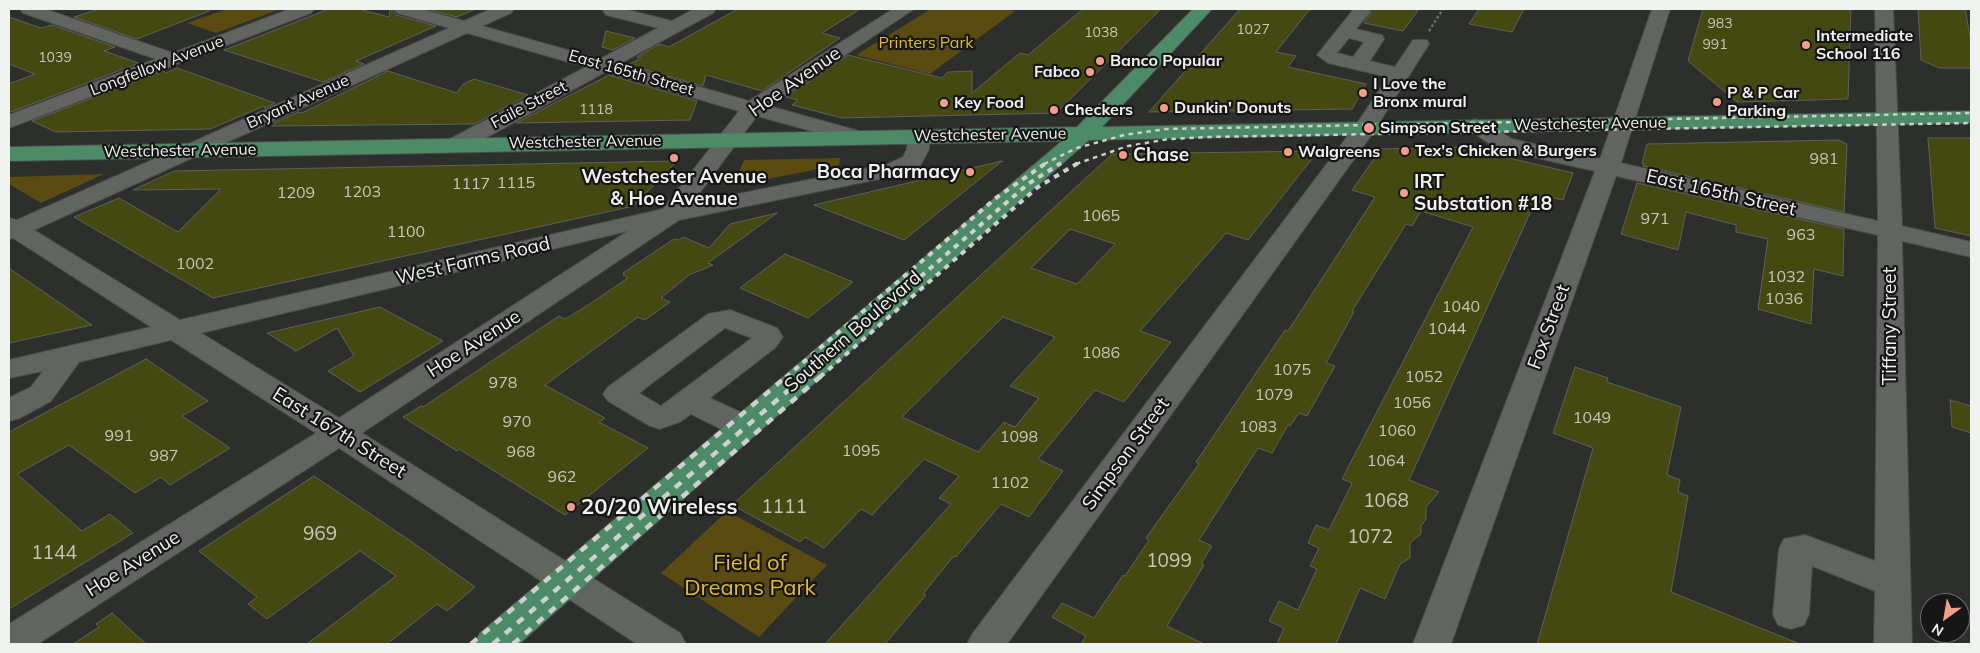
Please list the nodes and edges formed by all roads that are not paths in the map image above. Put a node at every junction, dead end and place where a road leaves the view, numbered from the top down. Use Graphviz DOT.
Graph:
graph roads {
  1 [pos="29,9"];
  2 [pos="305,9"];
  3 [pos="403,9"];
  4 [pos="505,9"];
  5 [pos="707,9"];
  6 [pos="905,9"];
  7 [pos="1202,9"];
  8 [pos="1661,9"];
  9 [pos="1884,9"];
  10 [pos="612,11"];
  11 [pos="1361,12"];
  12 [pos="466,26"];
  13 [pos="674,27"];
  14 [pos="1345,32"];
  15 [pos="1420,44"];
  16 [pos="173,59"];
  17 [pos="1358,64"];
  18 [pos="603,65"];
  19 [pos="1400,74"];
  20 [pos="752,108"];
  21 [pos="1971,117"];
  22 [pos="1888,118"];
  23 [pos="9,122"];
  24 [pos="1624,123"];
  25 [pos="1475,126"];
  26 [pos="1364,129"];
  27 [pos="1084,133"];
  28 [pos="919,137"];
  29 [pos="858,138"];
  30 [pos="728,139"];
  31 [pos="456,145"];
  32 [pos="190,150"];
  33 [pos="9,154"];
  34 [pos="1608,168"];
  35 [pos="671,214"];
  36 [pos="11,229"];
  37 [pos="1890,231"];
  38 [pos="1971,249"];
  39 [pos="177,331"];
  40 [pos="69,355"];
  41 [pos="9,369"];
  42 [pos="688,400"];
  43 [pos="9,411"];
  44 [pos="744,427"];
  45 [pos="340,433"];
  46 [pos="568,579"];
  47 [pos="1891,582"];
  48 [pos="1791,614"];
  49 [pos="9,643"];
  50 [pos="493,644"];
  51 [pos="667,644"];
  52 [pos="986,644"];
  53 [pos="1432,644"];
  54 [pos="1893,644"];
  1 -- 16 [label="street"];
  2 -- 16 [label="street, Longfellow Avenue"];
  3 -- 12 [label="street, East 165th Street"];
  4 -- 12 [label="street, Bryant Avenue"];
  5 -- 13 [label="street, Faile Street"];
  6 -- 20 [label="street, Hoe Avenue"];
  7 -- 27 [label="main road, Southern Boulevard"];
  8 -- 24 [label="street, Fox Street"];
  9 -- 22 [label="street, Tiffany Street"];
  10 -- 13 [label="street"];
  11 -- 14 [label="street"];
  12 -- 18 [label="street, East 165th Street"];
  12 -- 32 [label="street, Bryant Avenue"];
  13 -- 18 [label="street, Faile Street"];
  14 -- 17 [label="street"];
  14 -- 17 [label="street"];
  15 -- 19 [label="street, Simpson Street"];
  16 -- 23 [label="street, Longfellow Avenue"];
  17 -- 19 [label="street"];
  18 -- 20 [label="street, East 165th Street"];
  18 -- 31 [label="street, Faile Street"];
  19 -- 26 [label="street, Simpson Street"];
  20 -- 29 [label="street, East 165th Street"];
  20 -- 30 [label="street, Hoe Avenue"];
  21 -- 22 [label="main road, Westchester Avenue"];
  22 -- 24 [label="main road, Westchester Avenue"];
  22 -- 37 [label="street, Tiffany Street"];
  24 -- 25 [label="main road, Westchester Avenue"];
  24 -- 34 [label="street, Fox Street"];
  25 -- 26 [label="main road, Westchester Avenue"];
  25 -- 34 [label="street, East 165th Street"];
  26 -- 27 [label="main road, Westchester Avenue"];
  26 -- 52 [label="street, Simpson Street"];
  27 -- 28 [label="main road, Westchester Avenue"];
  27 -- 44 [label="main road, Southern Boulevard"];
  28 -- 29 [label="main road, Westchester Avenue"];
  28 -- 35 [label="street, West Farms Road"];
  29 -- 30 [label="main road, Westchester Avenue"];
  30 -- 31 [label="main road, Westchester Avenue"];
  30 -- 35 [label="street, Hoe Avenue"];
  31 -- 32 [label="main road, Westchester Avenue"];
  32 -- 33 [label="main road, Westchester Avenue"];
  32 -- 36 [label="street, Bryant Avenue"];
  34 -- 37 [label="street, East 165th Street"];
  34 -- 53 [label="street, Fox Street"];
  35 -- 39 [label="street, West Farms Road"];
  35 -- 45 [label="street, Hoe Avenue"];
  36 -- 39 [label="street, East 167th Street"];
  37 -- 38 [label="street, East 165th Street"];
  37 -- 47 [label="street, Tiffany Street"];
  39 -- 40 [label="street, West Farms Road"];
  39 -- 45 [label="street, East 167th Street"];
  40 -- 41 [label="street, West Farms Road"];
  40 -- 43 [label="street"];
  42 -- 42 [label="street"];
  42 -- 44 [label="street"];
  44 -- 46 [label="main road, Southern Boulevard"];
  45 -- 46 [label="street, East 167th Street"];
  45 -- 49 [label="street, Hoe Avenue"];
  46 -- 50 [label="main road, Southern Boulevard"];
  46 -- 51 [label="street, East 167th Street"];
  47 -- 48 [label="street"];
  47 -- 54 [label="street, Tiffany Street"];
}
